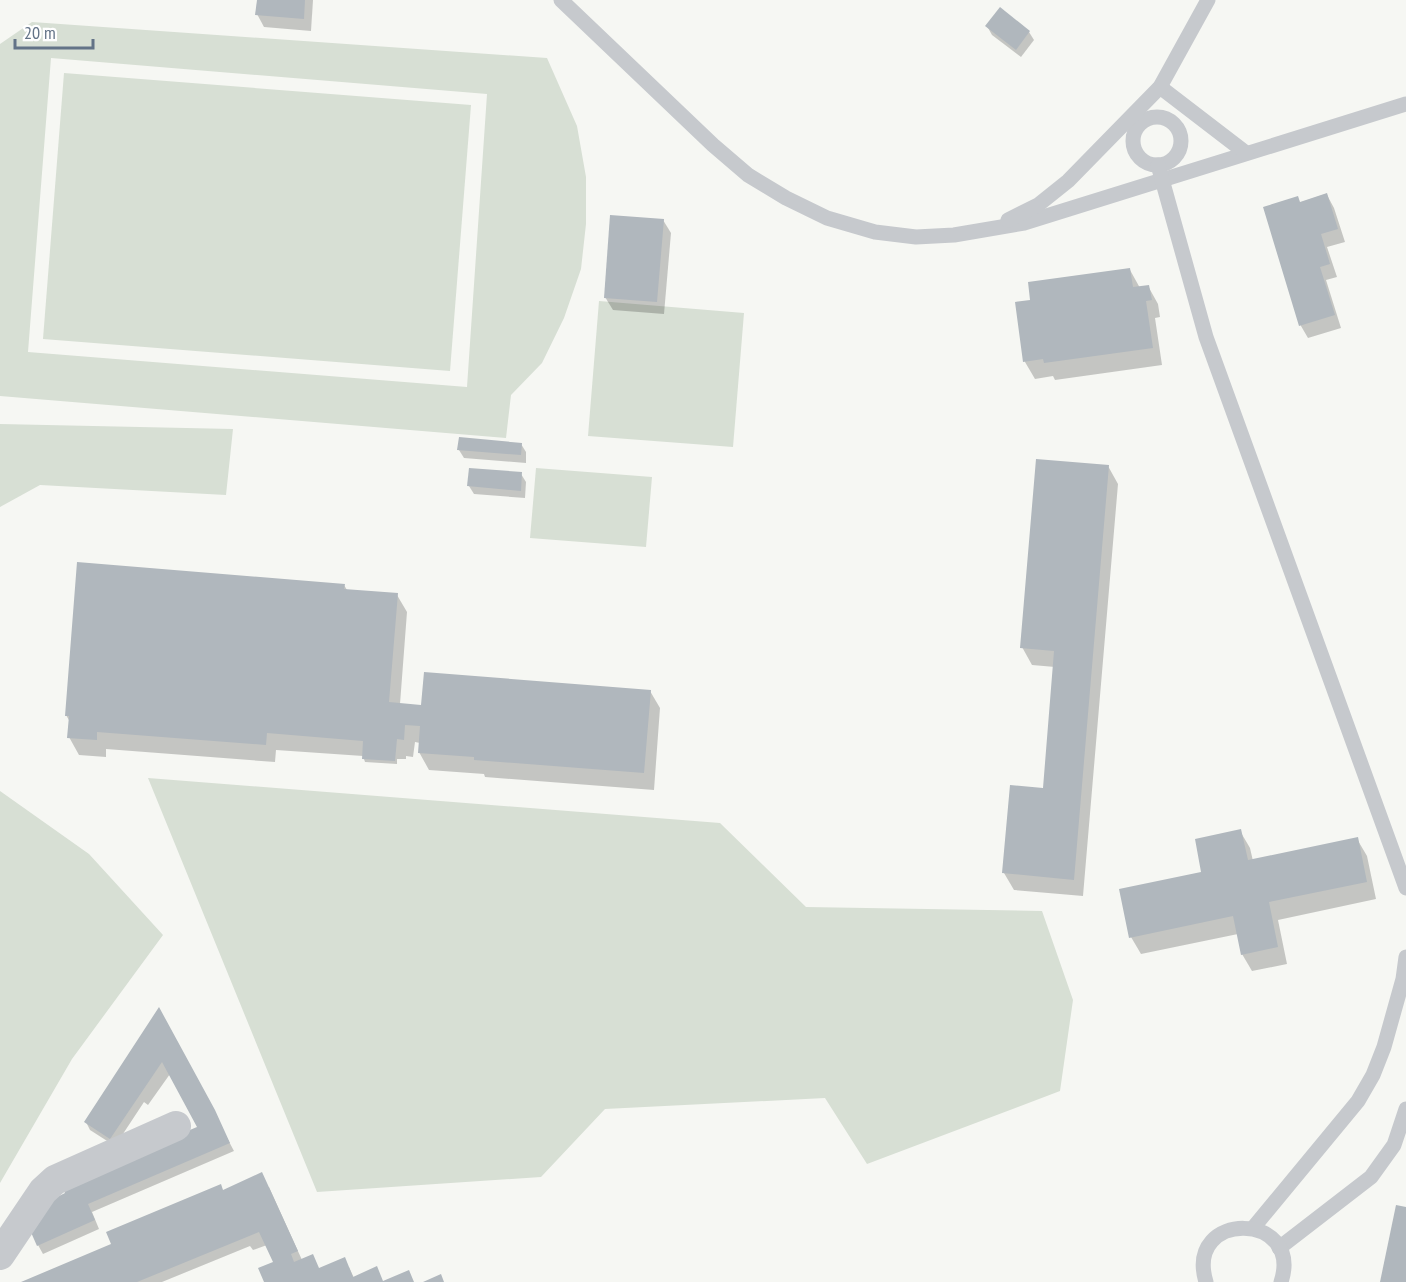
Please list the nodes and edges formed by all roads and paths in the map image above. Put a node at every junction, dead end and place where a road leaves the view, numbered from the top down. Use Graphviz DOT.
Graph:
graph roads {
  1 [pos="561,0"];
  2 [pos="1208,0"];
  3 [pos="1160,87"];
  4 [pos="1406,104"];
  5 [pos="1142,122"];
  6 [pos="1180,134"];
  7 [pos="1246,153"];
  8 [pos="1160,171"];
  9 [pos="982,231"];
  10 [pos="1406,888"];
  11 [pos="1406,957"];
  12 [pos="1406,1109"];
  13 [pos="176,1126"];
  14 [pos="1400,1146"];
  15 [pos="1253,1228"];
  16 [pos="1279,1248"];
  17 [pos="0,1256"];
  18 [pos="1206,1282"];
  19 [pos="1281,1282"];
  1 -- 9 [label="lane"];
  2 -- 3 [label="lane"];
  3 -- 5 [label="lane"];
  3 -- 6 [label="lane"];
  3 -- 7 [label="lane"];
  3 -- 9 [label="lane"];
  4 -- 7 [label="lane"];
  5 -- 6 [label="lane"];
  5 -- 8 [label="lane"];
  6 -- 8 [label="lane"];
  7 -- 8 [label="lane"];
  8 -- 9 [label="lane"];
  8 -- 10 [label="lane"];
  11 -- 15 [label="lane"];
  12 -- 14 [label="lane"];
  13 -- 17 [label="street"];
  14 -- 16 [label="lane"];
  15 -- 16 [label="lane"];
  15 -- 18 [label="lane"];
  16 -- 19 [label="lane"];
}
